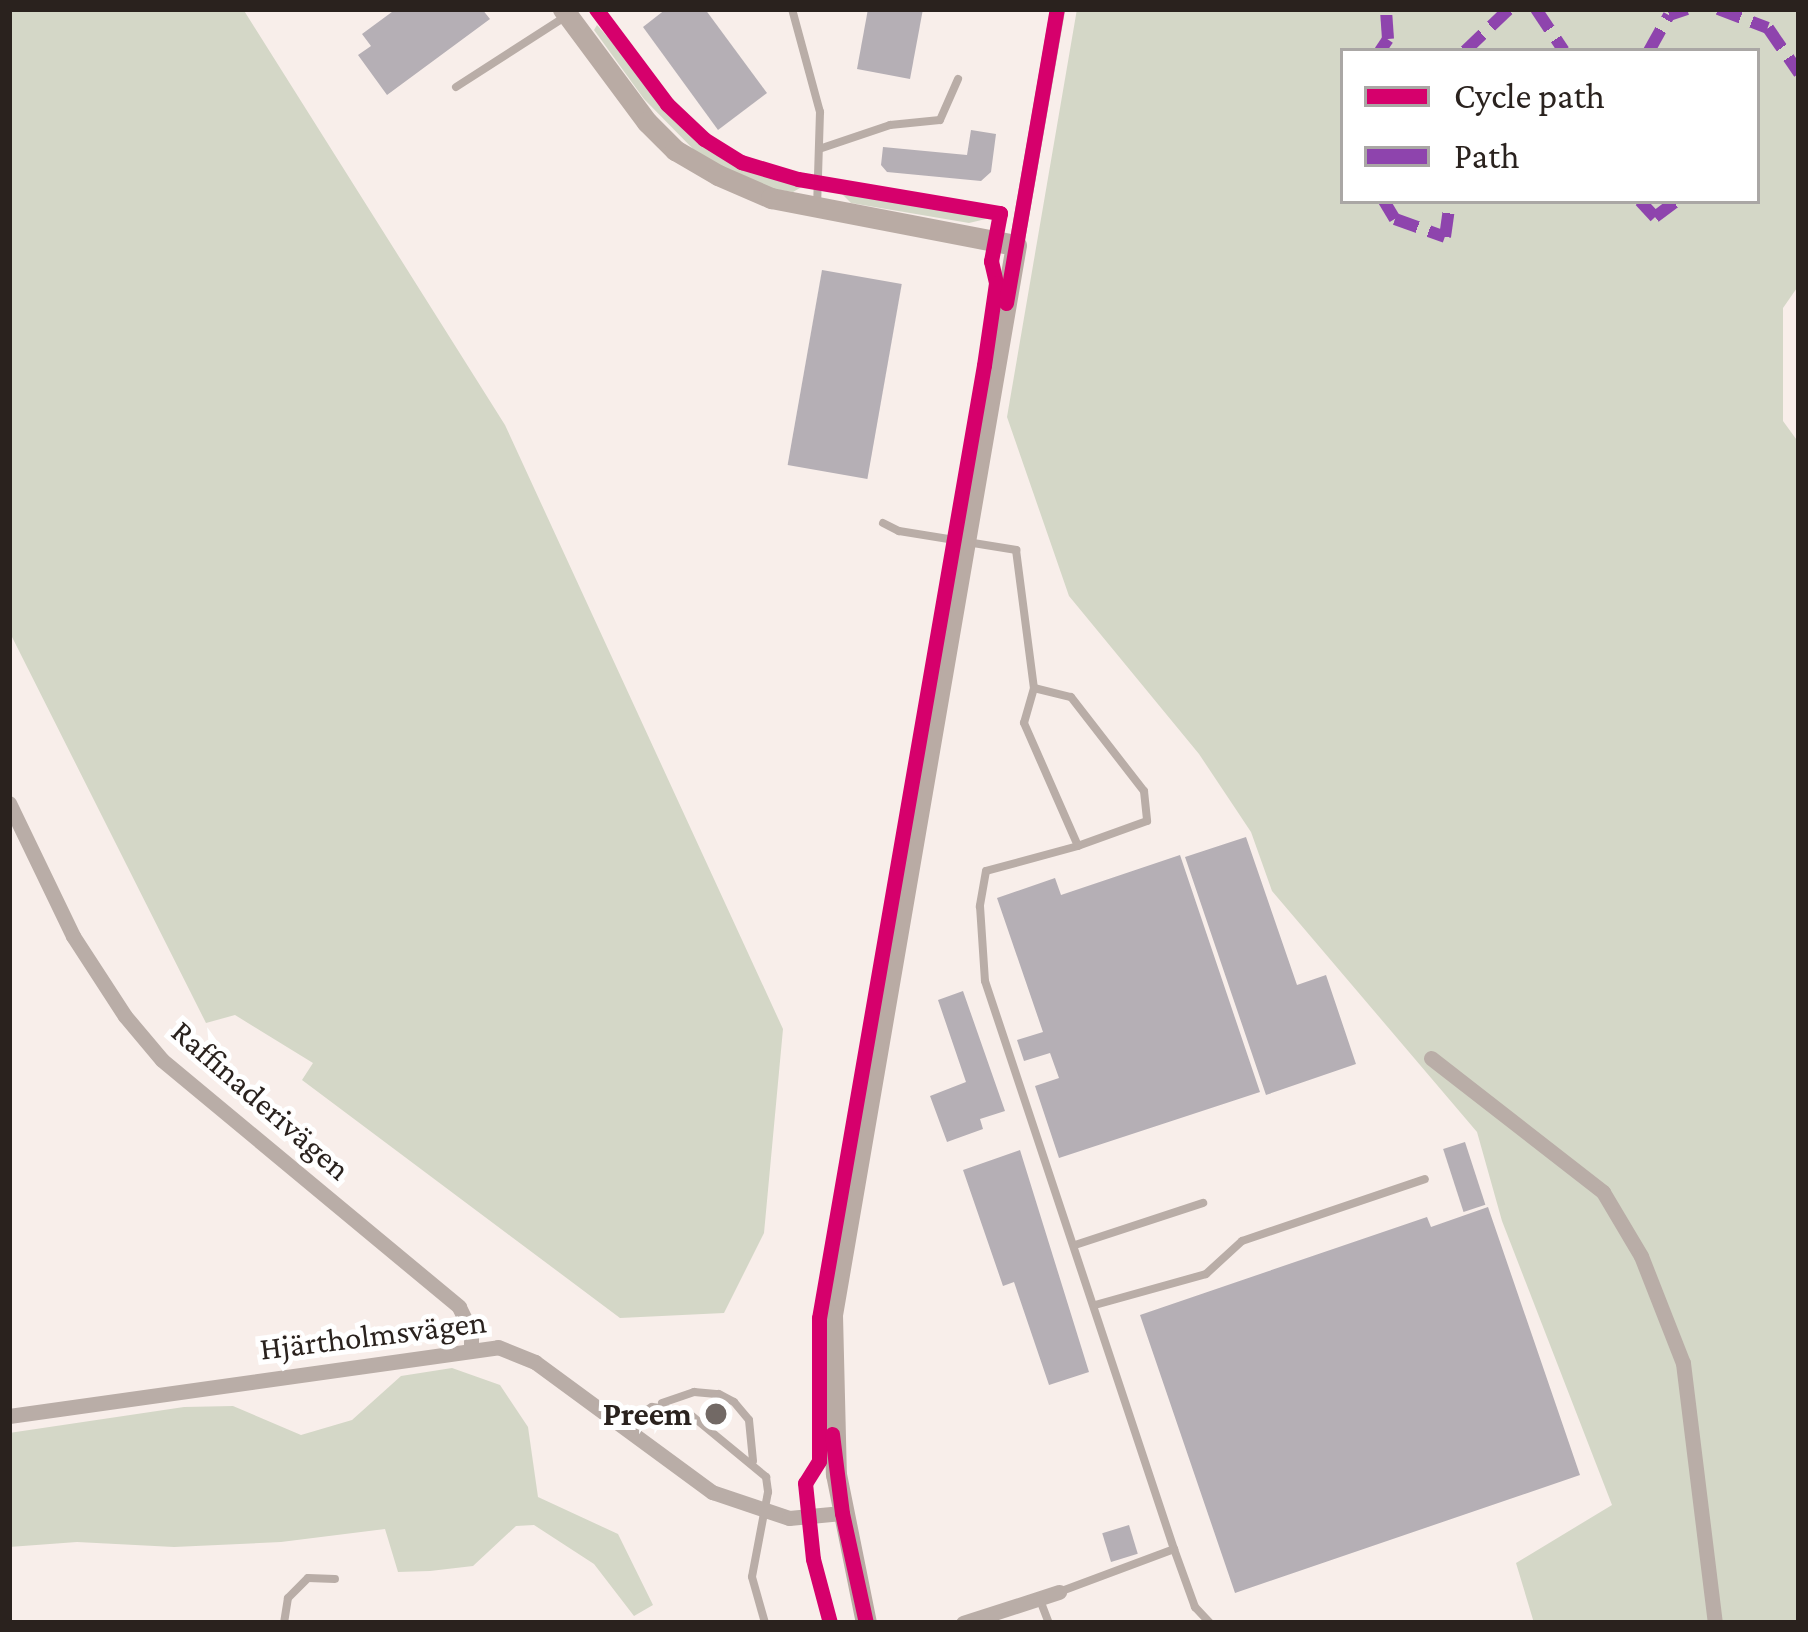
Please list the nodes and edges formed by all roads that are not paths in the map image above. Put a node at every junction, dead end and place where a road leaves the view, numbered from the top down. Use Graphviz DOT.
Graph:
graph roads {
  1 [pos="792,9"];
  2 [pos="1057,9"];
  3 [pos="565,12"];
  4 [pos="958,80"];
  5 [pos="456,87"];
  6 [pos="822,148"];
  7 [pos="817,207"];
  8 [pos="1016,245"];
  9 [pos="883,523"];
  10 [pos="964,540"];
  11 [pos="1034,688"];
  12 [pos="9,803"];
  13 [pos="1078,847"];
  14 [pos="1432,1058"];
  15 [pos="1425,1179"];
  16 [pos="1203,1203"];
  17 [pos="1075,1245"];
  18 [pos="1095,1305"];
  19 [pos="471,1348"];
  20 [pos="652,1407"];
  21 [pos="9,1416"];
  22 [pos="621,1427"];
  23 [pos="753,1463"];
  24 [pos="765,1513"];
  25 [pos="842,1513"];
  26 [pos="1174,1549"];
  27 [pos="335,1579"];
  28 [pos="1060,1592"];
  29 [pos="1040,1598"];
  30 [pos="284,1623"];
  31 [pos="765,1623"];
  32 [pos="866,1623"];
  33 [pos="963,1623"];
  34 [pos="1049,1623"];
  35 [pos="1210,1623"];
  36 [pos="1715,1623"];
  1 -- 6 [label="lane"];
  2 -- 8 [label="street"];
  3 -- 5 [label="lane"];
  3 -- 7 [label="street"];
  4 -- 6 [label="lane"];
  6 -- 7 [label="lane"];
  7 -- 8 [label="street"];
  8 -- 10 [label="street"];
  9 -- 10 [label="lane"];
  10 -- 11 [label="lane"];
  10 -- 25 [label="street"];
  11 -- 13 [label="lane"];
  11 -- 13 [label="lane"];
  12 -- 19 [label="street, Raffinaderivägen"];
  13 -- 17 [label="lane"];
  14 -- 36 [label="street"];
  15 -- 18 [label="lane"];
  16 -- 17 [label="lane"];
  17 -- 18 [label="lane"];
  18 -- 26 [label="lane"];
  19 -- 21 [label="street, Hjärtholmsvägen"];
  19 -- 22 [label="street, Hjärtholmsvägen"];
  20 -- 22 [label="lane"];
  20 -- 23 [label="lane"];
  20 -- 23 [label="lane"];
  22 -- 24 [label="street, Hjärtholmsvägen"];
  23 -- 24 [label="lane"];
  24 -- 25 [label="street, Hjärtholmsvägen"];
  24 -- 31 [label="lane"];
  25 -- 32 [label="street"];
  26 -- 28 [label="lane"];
  26 -- 35 [label="lane"];
  27 -- 30 [label="lane"];
  28 -- 29 [label="street"];
  29 -- 33 [label="street"];
  29 -- 34 [label="lane"];
}
